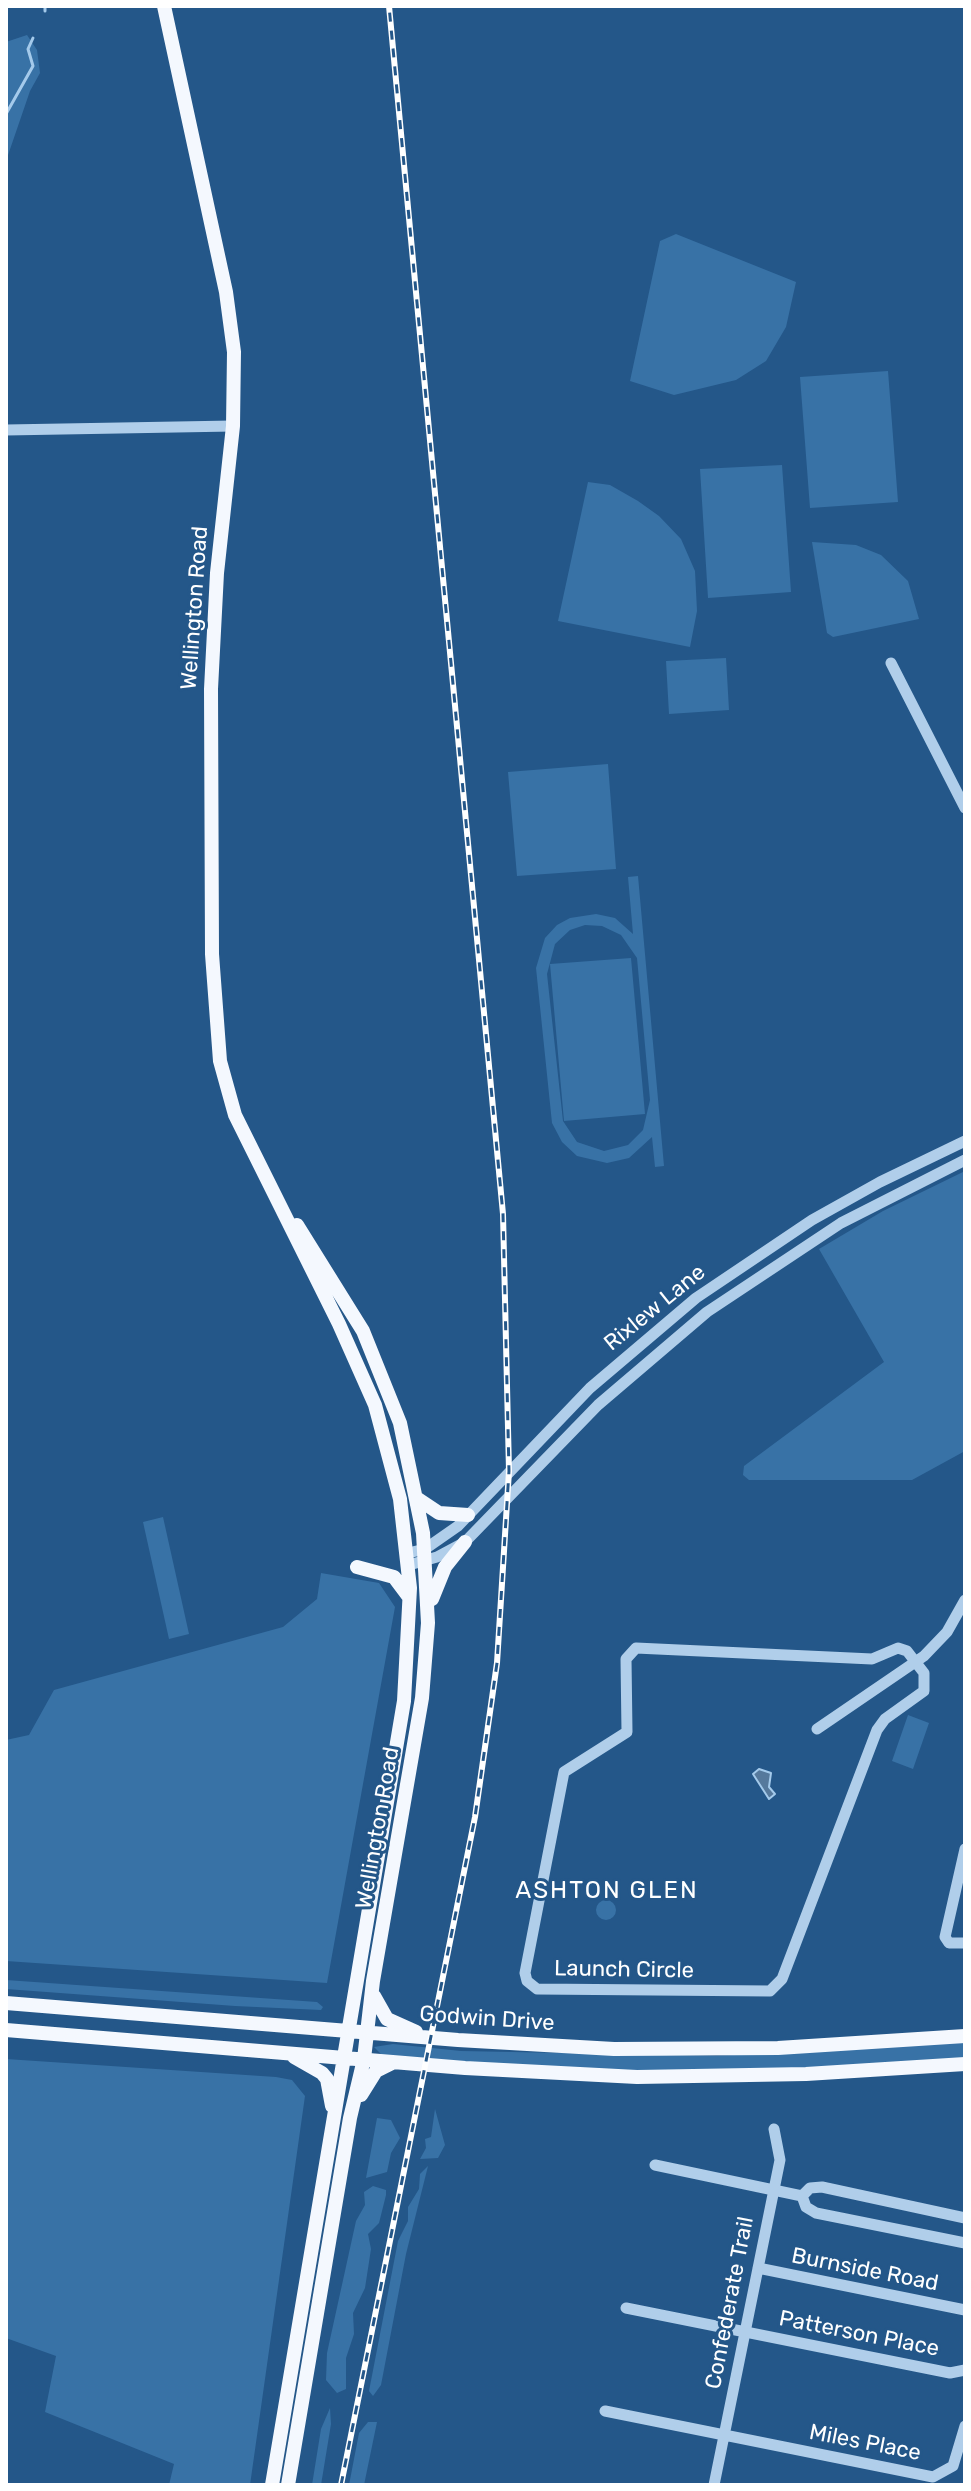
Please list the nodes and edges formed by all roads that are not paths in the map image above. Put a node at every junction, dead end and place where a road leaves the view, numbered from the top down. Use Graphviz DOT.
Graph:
graph roads {
  1 [pos="164,6"];
  2 [pos="233,426"];
  3 [pos="6,430"];
  4 [pos="891,663"];
  5 [pos="965,808"];
  6 [pos="965,1141"];
  7 [pos="965,1160"];
  8 [pos="282,1206"];
  9 [pos="418,1499"];
  10 [pos="468,1515"];
  11 [pos="465,1542"];
  12 [pos="426,1555"];
  13 [pos="408,1559"];
  14 [pos="357,1567"];
  15 [pos="965,1600"];
  16 [pos="410,1601"];
  17 [pos="428,1623"];
  18 [pos="917,1660"];
  19 [pos="817,1729"];
  20 [pos="965,1849"];
  21 [pos="965,1943"];
  22 [pos="373,1981"];
  23 [pos="6,2003"];
  24 [pos="6,2030"];
  25 [pos="349,2031"];
  26 [pos="367,2032"];
  27 [pos="965,2036"];
  28 [pos="432,2038"];
  29 [pos="283,2053"];
  30 [pos="346,2058"];
  31 [pos="364,2059"];
  32 [pos="394,2062"];
  33 [pos="965,2064"];
  34 [pos="333,2116"];
  35 [pos="350,2118"];
  36 [pos="774,2129"];
  37 [pos="655,2165"];
  38 [pos="774,2191"];
  39 [pos="802,2196"];
  40 [pos="965,2218"];
  41 [pos="965,2243"];
  42 [pos="758,2268"];
  43 [pos="626,2308"];
  44 [pos="965,2310"];
  45 [pos="745,2332"];
  46 [pos="965,2370"];
  47 [pos="605,2411"];
  48 [pos="965,2426"];
  49 [pos="724,2436"];
  50 [pos="272,2485"];
  51 [pos="288,2485"];
  52 [pos="714,2485"];
  1 -- 2 [label="main road, Wellington Road"];
  2 -- 3 [label="street"];
  2 -- 8 [label="main road, Wellington Road"];
  4 -- 5 [label="street"];
  6 -- 10 [label="street, Rixlew Lane"];
  7 -- 11 [label="street, Rixlew Lane"];
  8 -- 9 [label="main road, Wellington Road"];
  8 -- 13 [label="main road, Wellington Road"];
  9 -- 10 [label="main road"];
  9 -- 12 [label="main road, Wellington Road"];
  10 -- 12 [label="street, Rixlew Lane"];
  11 -- 12 [label="street, Rixlew Lane"];
  11 -- 17 [label="main road"];
  12 -- 13 [label="street, Rixlew Lane"];
  12 -- 17 [label="main road, Wellington Road"];
  13 -- 16 [label="main road, Wellington Road"];
  14 -- 16 [label="main road"];
  15 -- 18 [label="street"];
  16 -- 25 [label="main road, Wellington Road"];
  17 -- 22 [label="main road, Wellington Road"];
  18 -- 18 [label="street, Launch Circle"];
  18 -- 19 [label="street"];
  20 -- 21 [label="street"];
  22 -- 26 [label="main road, Wellington Road"];
  22 -- 28 [label="main road"];
  23 -- 25 [label="main road, Godwin Drive"];
  24 -- 29 [label="main road"];
  25 -- 26 [label="main road, Godwin Drive"];
  25 -- 30 [label="main road, Wellington Road"];
  26 -- 28 [label="main road, Godwin Drive"];
  26 -- 31 [label="main road, Wellington Road"];
  27 -- 28 [label="main road, Godwin Drive"];
  29 -- 30 [label="main road"];
  29 -- 34 [label="main road"];
  30 -- 31 [label="main road"];
  30 -- 34 [label="main road, Wellington Road"];
  31 -- 32 [label="main road"];
  31 -- 35 [label="main road, Wellington Road"];
  32 -- 33 [label="main road"];
  32 -- 35 [label="main road"];
  34 -- 50 [label="main road, Wellington Road"];
  35 -- 51 [label="main road, Wellington Road"];
  36 -- 38 [label="street, Confederate Trail"];
  37 -- 38 [label="street"];
  38 -- 39 [label="street"];
  38 -- 42 [label="street, Confederate Trail"];
  39 -- 40 [label="street"];
  39 -- 41 [label="street"];
  42 -- 44 [label="street, Burnside Road"];
  42 -- 45 [label="street, Confederate Trail"];
  43 -- 45 [label="street, Patterson Place"];
  45 -- 46 [label="street, Patterson Place"];
  45 -- 49 [label="street, Confederate Trail"];
  47 -- 49 [label="street, Miles Place"];
  48 -- 49 [label="street, Miles Place"];
  49 -- 52 [label="street, Confederate Trail"];
}
